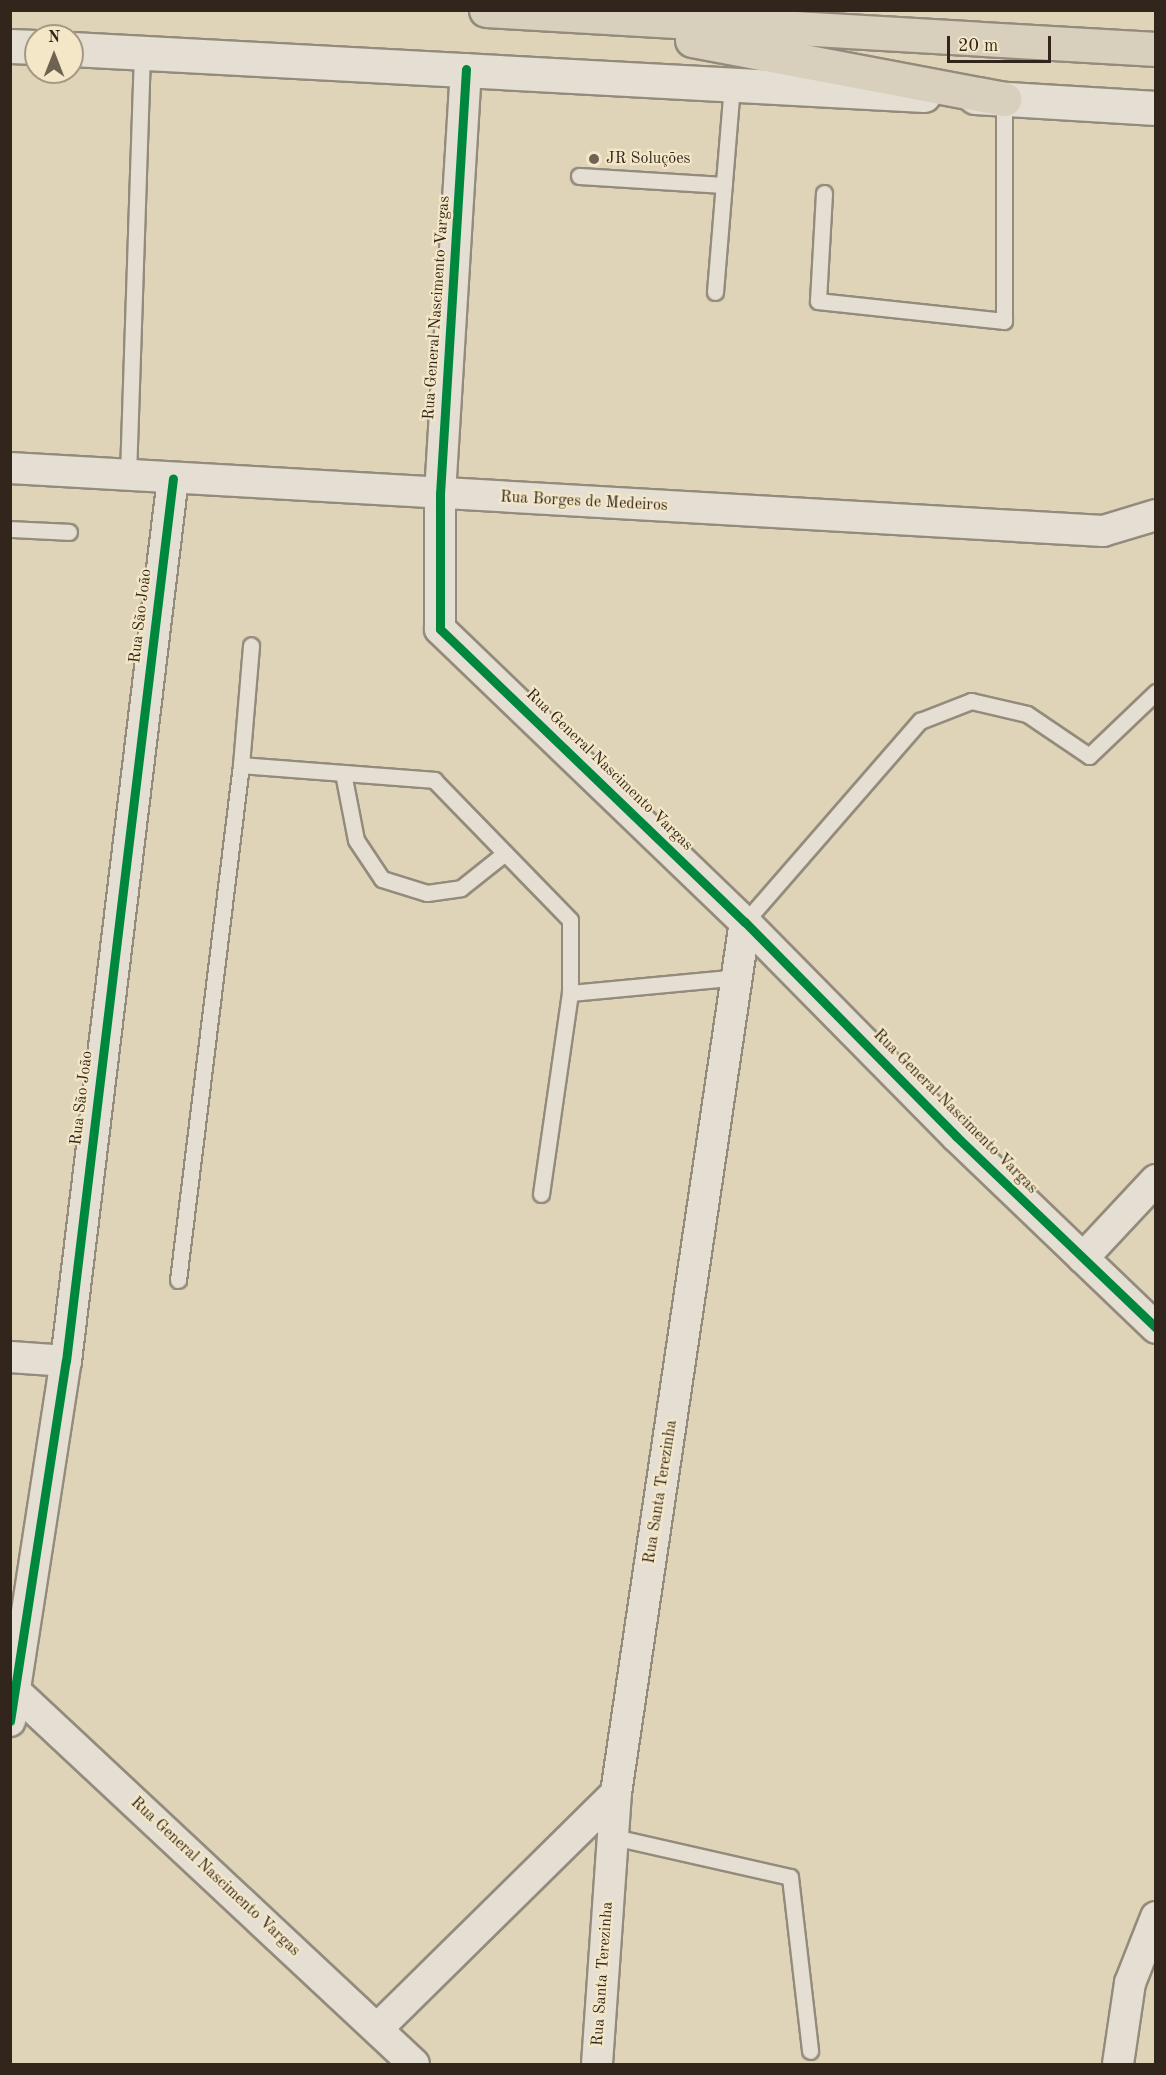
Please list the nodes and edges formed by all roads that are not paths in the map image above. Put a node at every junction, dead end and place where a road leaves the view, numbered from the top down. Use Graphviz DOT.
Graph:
graph roads {
  1 [pos="486,10"];
  2 [pos="497,11"];
  3 [pos="1155,49"];
  4 [pos="84,50"];
  5 [pos="142,52"];
  6 [pos="466,69"];
  7 [pos="732,84"];
  8 [pos="1004,99"];
  9 [pos="1155,108"];
  10 [pos="579,177"];
  11 [pos="724,185"];
  12 [pos="824,193"];
  13 [pos="715,292"];
  14 [pos="10,468"];
  15 [pos="128,475"];
  16 [pos="172,478"];
  17 [pos="440,495"];
  18 [pos="1155,515"];
  19 [pos="10,529"];
  20 [pos="69,532"];
  21 [pos="251,645"];
  22 [pos="1155,692"];
  23 [pos="241,765"];
  24 [pos="343,773"];
  25 [pos="505,853"];
  26 [pos="745,922"];
  27 [pos="740,977"];
  28 [pos="570,993"];
  29 [pos="1155,1180"];
  30 [pos="541,1194"];
  31 [pos="1083,1258"];
  32 [pos="178,1280"];
  33 [pos="1155,1328"];
  34 [pos="10,1357"];
  35 [pos="66,1361"];
  36 [pos="15,1691"];
  37 [pos="10,1721"];
  38 [pos="616,1793"];
  39 [pos="614,1837"];
  40 [pos="1155,1917"];
  41 [pos="378,2028"];
  42 [pos="810,2051"];
  43 [pos="414,2064"];
  44 [pos="597,2064"];
  45 [pos="1118,2064"];
  1 -- 2 [label="highway"];
  2 -- 3 [label="highway"];
  2 -- 8 [label="highway"];
  4 -- 5 [label="main road"];
  5 -- 6 [label="main road"];
  5 -- 15 [label="lane"];
  6 -- 7 [label="main road"];
  6 -- 17 [label="street, Rua General Nascimento Vargas"];
  7 -- 8 [label="main road"];
  7 -- 11 [label="lane"];
  8 -- 9 [label="main road"];
  8 -- 12 [label="lane"];
  10 -- 11 [label="lane"];
  11 -- 13 [label="lane"];
  14 -- 15 [label="street, Rua Borges de Medeiros"];
  15 -- 16 [label="street, Rua Borges de Medeiros"];
  16 -- 17 [label="street, Rua Borges de Medeiros"];
  16 -- 35 [label="street, Rua São João"];
  17 -- 18 [label="street, Rua Borges de Medeiros"];
  17 -- 26 [label="street, Rua General Nascimento Vargas"];
  19 -- 20 [label="lane"];
  21 -- 23 [label="lane"];
  22 -- 26 [label="lane"];
  23 -- 24 [label="lane"];
  23 -- 32 [label="lane"];
  24 -- 25 [label="lane"];
  24 -- 25 [label="lane"];
  25 -- 28 [label="lane"];
  26 -- 27 [label="street, Rua Santa Terezinha"];
  26 -- 31 [label="street, Rua General Nascimento Vargas"];
  27 -- 28 [label="lane"];
  27 -- 38 [label="street, Rua Santa Terezinha"];
  28 -- 30 [label="lane"];
  29 -- 31 [label="street"];
  31 -- 33 [label="street, Rua General Nascimento Vargas"];
  34 -- 35 [label="street"];
  35 -- 36 [label="street, Rua São João"];
  36 -- 37 [label="street, Rua São João"];
  36 -- 41 [label="street, Rua General Nascimento Vargas"];
  38 -- 39 [label="street, Rua Santa Terezinha"];
  38 -- 41 [label="street"];
  39 -- 42 [label="lane"];
  39 -- 44 [label="street, Rua Santa Terezinha"];
  40 -- 45 [label="street"];
  41 -- 43 [label="street, Rua General Nascimento Vargas"];
}
